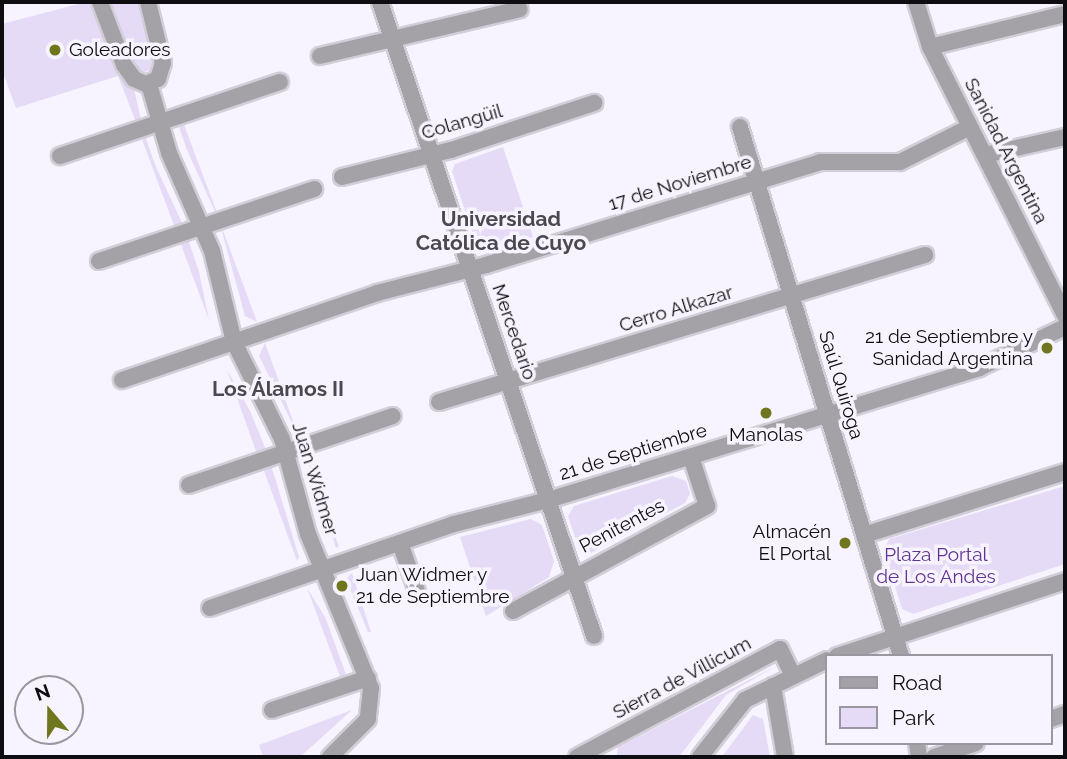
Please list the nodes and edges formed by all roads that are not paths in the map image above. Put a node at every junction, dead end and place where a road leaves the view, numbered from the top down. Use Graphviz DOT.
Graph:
graph roads {
  1 [pos="100,2"];
  2 [pos="148,2"];
  3 [pos="380,2"];
  4 [pos="916,2"];
  5 [pos="520,9"];
  6 [pos="1065,14"];
  7 [pos="392,37"];
  8 [pos="930,47"];
  9 [pos="320,56"];
  10 [pos="147,81"];
  11 [pos="280,82"];
  12 [pos="594,103"];
  13 [pos="160,122"];
  14 [pos="740,127"];
  15 [pos="970,127"];
  16 [pos="1065,137"];
  17 [pos="431,154"];
  18 [pos="985,155"];
  19 [pos="60,156"];
  20 [pos="342,177"];
  21 [pos="756,180"];
  22 [pos="314,189"];
  23 [pos="202,226"];
  24 [pos="925,255"];
  25 [pos="99,261"];
  26 [pos="470,269"];
  27 [pos="791,295"];
  28 [pos="1065,316"];
  29 [pos="1065,327"];
  30 [pos="234,342"];
  31 [pos="122,380"];
  32 [pos="508,383"];
  33 [pos="439,402"];
  34 [pos="828,415"];
  35 [pos="393,416"];
  36 [pos="286,452"];
  37 [pos="691,457"];
  38 [pos="1065,472"];
  39 [pos="189,485"];
  40 [pos="548,500"];
  41 [pos="864,535"];
  42 [pos="400,543"];
  43 [pos="321,569"];
  44 [pos="573,575"];
  45 [pos="1065,581"];
  46 [pos="417,591"];
  47 [pos="210,608"];
  48 [pos="513,611"];
  49 [pos="594,636"];
  50 [pos="895,636"];
  51 [pos="843,654"];
  52 [pos="900,654"];
  53 [pos="825,661"];
  54 [pos="793,676"];
  55 [pos="368,678"];
  56 [pos="773,686"];
  57 [pos="272,710"];
  58 [pos="970,745"];
  59 [pos="589,755"];
  60 [pos="330,757"];
  61 [pos="699,757"];
  62 [pos="785,757"];
  63 [pos="934,757"];
  1 -- 10 [label="street, Juan Widmer"];
  2 -- 10 [label="street, Juan Widmer"];
  3 -- 7 [label="street, Mercedario"];
  4 -- 8 [label="street, Sanidad Argentina"];
  5 -- 7 [label="street"];
  6 -- 8 [label="street"];
  7 -- 9 [label="street"];
  7 -- 17 [label="street, Mercedario"];
  8 -- 15 [label="street, Sanidad Argentina"];
  10 -- 13 [label="street, Juan Widmer"];
  11 -- 13 [label="street"];
  12 -- 17 [label="street, Colangüil"];
  13 -- 19 [label="street"];
  13 -- 23 [label="street, Juan Widmer"];
  14 -- 21 [label="street, Saúl Quiroga"];
  15 -- 18 [label="street, Sanidad Argentina"];
  15 -- 21 [label="street, 17 de Noviembre"];
  16 -- 18 [label="street"];
  17 -- 20 [label="street, Colangüil"];
  17 -- 26 [label="street, Mercedario"];
  18 -- 28 [label="street, Sanidad Argentina"];
  21 -- 26 [label="street, 17 de Noviembre"];
  21 -- 27 [label="street, Saúl Quiroga"];
  22 -- 23 [label="street"];
  23 -- 25 [label="street"];
  23 -- 30 [label="street, Juan Widmer"];
  24 -- 27 [label="street, Cerro Alkazar"];
  26 -- 30 [label="street, 17 de Noviembre"];
  26 -- 32 [label="street, Mercedario"];
  27 -- 32 [label="street, Cerro Alkazar"];
  27 -- 34 [label="street, Saúl Quiroga"];
  29 -- 34 [label="street, 21 de Septiembre"];
  30 -- 31 [label="street, 17 de Noviembre"];
  30 -- 36 [label="street, Juan Widmer"];
  32 -- 33 [label="street, Cerro Alkazar"];
  32 -- 40 [label="street, Mercedario"];
  34 -- 37 [label="street, 21 de Septiembre"];
  34 -- 41 [label="street, Saúl Quiroga"];
  35 -- 36 [label="street"];
  36 -- 39 [label="street"];
  36 -- 43 [label="street, Juan Widmer"];
  37 -- 40 [label="street, 21 de Septiembre"];
  37 -- 44 [label="street, Penitentes"];
  38 -- 41 [label="street"];
  40 -- 42 [label="street, 21 de Septiembre"];
  40 -- 44 [label="street, Mercedario"];
  41 -- 50 [label="street, Saúl Quiroga"];
  42 -- 43 [label="street, 21 de Septiembre"];
  42 -- 46 [label="street"];
  43 -- 47 [label="street, 21 de Septiembre"];
  43 -- 55 [label="street, Juan Widmer"];
  44 -- 48 [label="street, Penitentes"];
  44 -- 49 [label="street, Mercedario"];
  45 -- 50 [label="street"];
  50 -- 51 [label="street"];
  50 -- 52 [label="street, Saúl Quiroga"];
  53 -- 54 [label="street"];
  54 -- 56 [label="street"];
  54 -- 59 [label="street, Sierra de Villicum"];
  55 -- 57 [label="street"];
  55 -- 60 [label="street, Juan Widmer"];
  56 -- 61 [label="street"];
  56 -- 62 [label="street"];
  58 -- 63 [label="street"];
}
